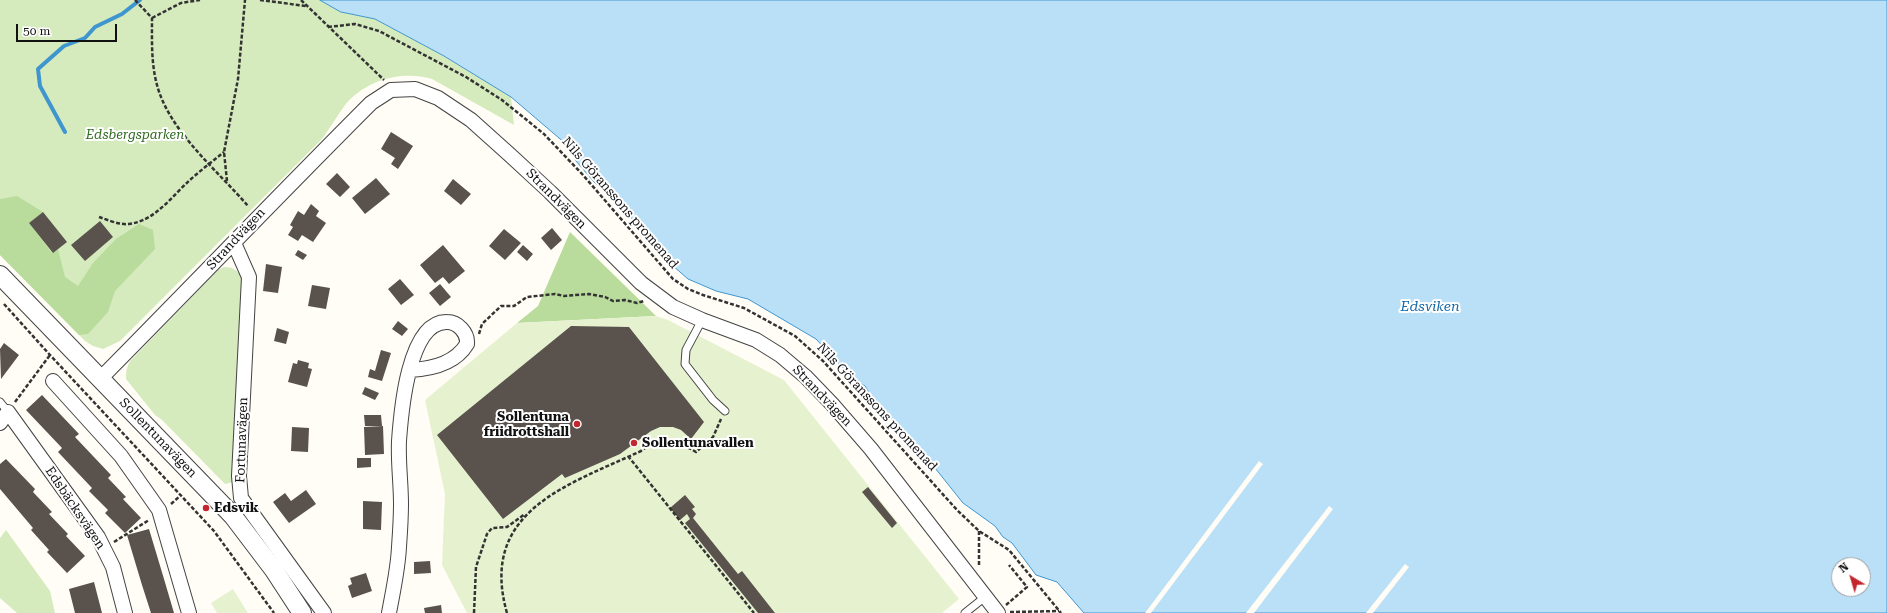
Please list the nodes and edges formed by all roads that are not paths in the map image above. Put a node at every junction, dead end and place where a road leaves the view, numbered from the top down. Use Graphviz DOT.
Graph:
graph roads {
  1 [pos="234,242"];
  2 [pos="0,275"];
  3 [pos="702,320"];
  4 [pos="410,370"];
  5 [pos="100,379"];
  6 [pos="53,381"];
  7 [pos="725,411"];
  8 [pos="2,412"];
  9 [pos="985,597"];
  10 [pos="125,613"];
  11 [pos="189,613"];
  12 [pos="302,613"];
  13 [pos="324,613"];
  14 [pos="389,613"];
  15 [pos="965,613"];
  16 [pos="998,613"];
  1 -- 3 [label="street, Strandvägen"];
  1 -- 5 [label="street, Strandvägen"];
  1 -- 13 [label="street, Fortunavägen"];
  2 -- 5 [label="street, Sollentunavägen"];
  3 -- 7 [label="lane"];
  3 -- 9 [label="street, Strandvägen"];
  4 -- 4 [label="street"];
  4 -- 14 [label="street"];
  5 -- 12 [label="street, Sollentunavägen"];
  6 -- 11 [label="street"];
  8 -- 10 [label="street, Edsbäcksvägen"];
  9 -- 15 [label="lane"];
  9 -- 16 [label="street, Strandvägen"];
}
